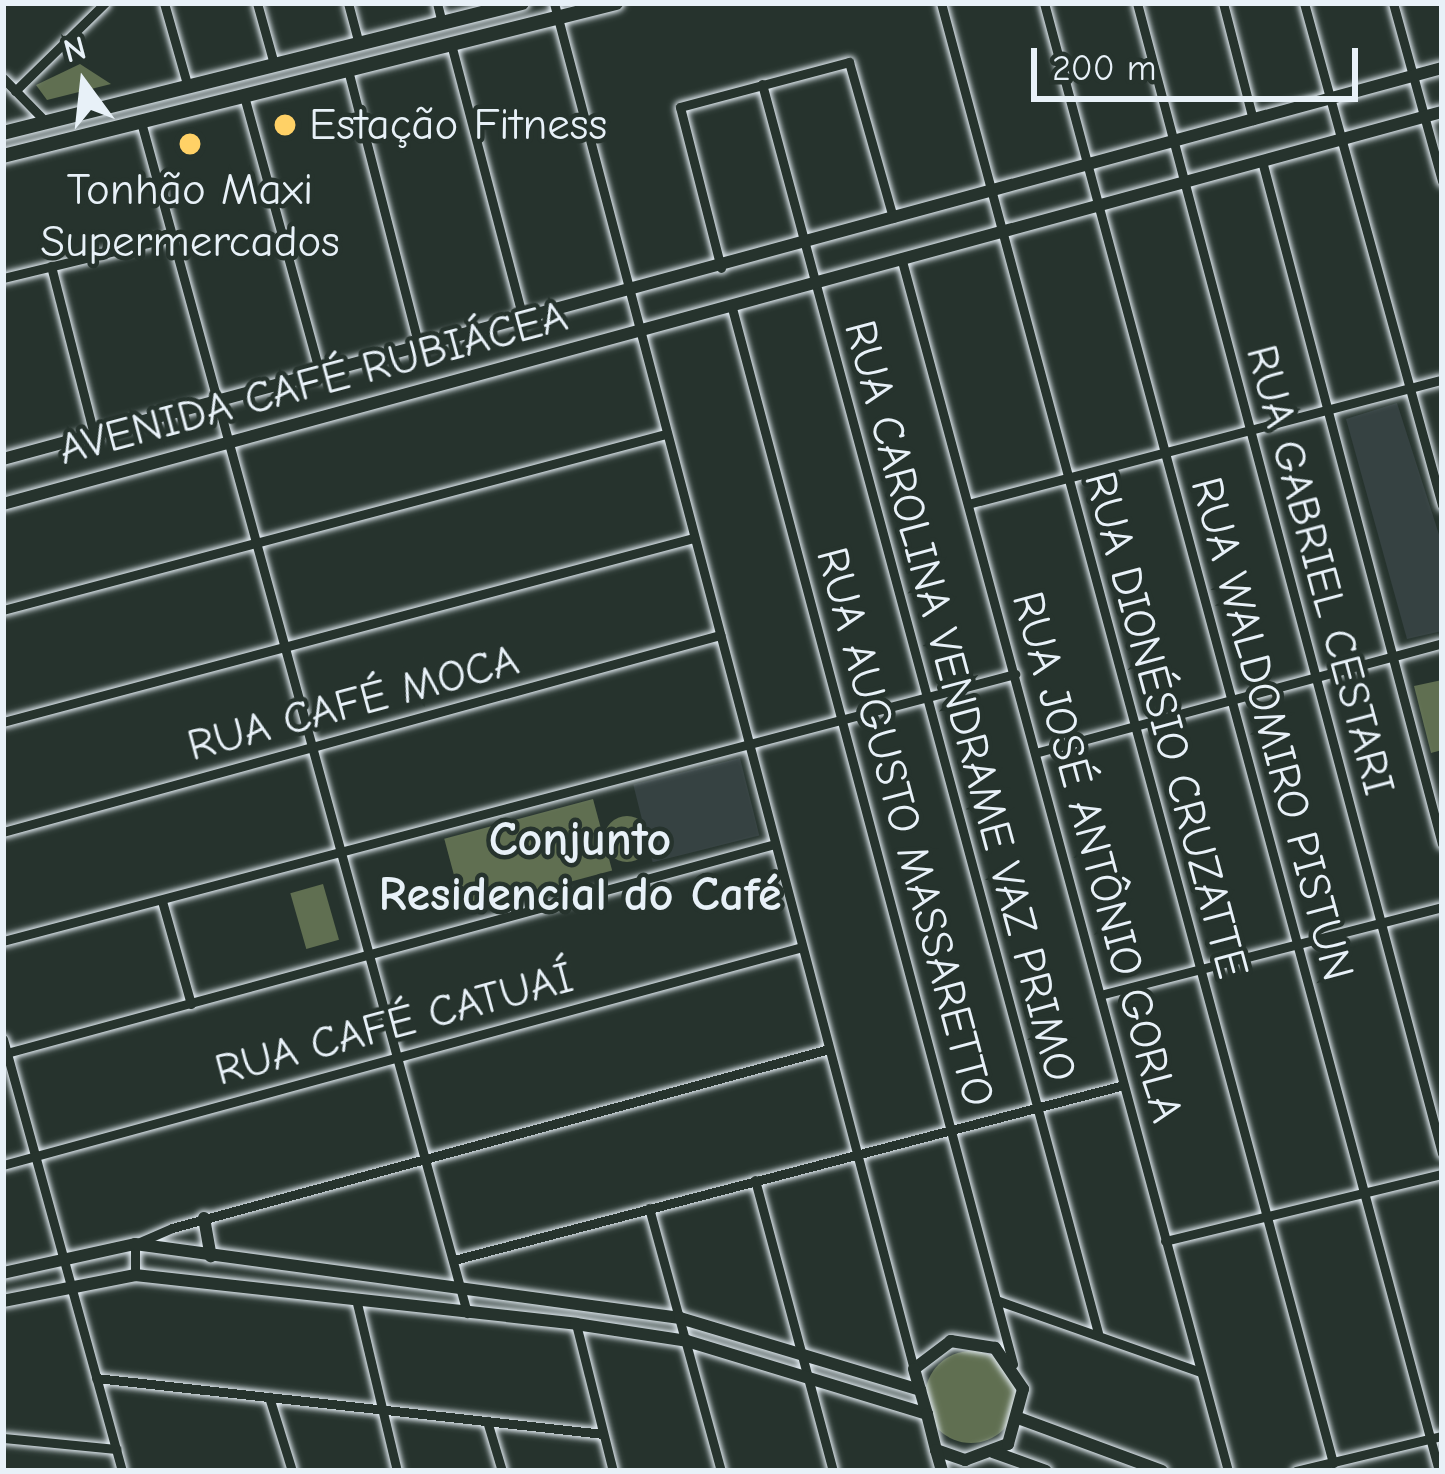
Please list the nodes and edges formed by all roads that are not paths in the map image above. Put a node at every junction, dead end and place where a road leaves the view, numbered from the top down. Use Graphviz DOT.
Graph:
graph roads {
  1 [pos="105,3"];
  2 [pos="164,3"];
  3 [pos="257,3"];
  4 [pos="347,3"];
  5 [pos="437,3"];
  6 [pos="524,3"];
  7 [pos="616,3"];
  8 [pos="941,3"];
  9 [pos="1044,3"];
  10 [pos="1137,3"];
  11 [pos="1223,3"];
  12 [pos="1304,3"];
  13 [pos="1393,3"];
  14 [pos="556,10"];
  15 [pos="442,23"];
  16 [pos="531,24"];
  17 [pos="358,44"];
  18 [pos="451,44"];
  19 [pos="274,64"];
  20 [pos="1442,68"];
  21 [pos="348,70"];
  22 [pos="1411,76"];
  23 [pos="3,78"];
  24 [pos="762,84"];
  25 [pos="188,87"];
  26 [pos="15,91"];
  27 [pos="244,96"];
  28 [pos="1329,99"];
  29 [pos="1442,112"];
  30 [pos="1425,116"];
  31 [pos="1253,120"];
  32 [pos="46,122"];
  33 [pos="141,122"];
  34 [pos="3,133"];
  35 [pos="1343,139"];
  36 [pos="1171,143"];
  37 [pos="3,157"];
  38 [pos="1262,161"];
  39 [pos="1089,166"];
  40 [pos="1442,181"];
  41 [pos="1184,183"];
  42 [pos="989,194"];
  43 [pos="1097,207"];
  44 [pos="894,220"];
  45 [pos="999,234"];
  46 [pos="172,237"];
  47 [pos="807,244"];
  48 [pos="902,261"];
  49 [pos="51,266"];
  50 [pos="722,268"];
  51 [pos="3,278"];
  52 [pos="816,284"];
  53 [pos="634,292"];
  54 [pos="732,308"];
  55 [pos="524,322"];
  56 [pos="643,332"];
  57 [pos="420,351"];
  58 [pos="321,378"];
  59 [pos="1442,380"];
  60 [pos="1411,389"];
  61 [pos="219,406"];
  62 [pos="1328,409"];
  63 [pos="1248,427"];
  64 [pos="666,434"];
  65 [pos="94,436"];
  66 [pos="229,441"];
  67 [pos="1163,452"];
  68 [pos="3,459"];
  69 [pos="1066,481"];
  70 [pos="3,504"];
  71 [pos="968,504"];
  72 [pos="1442,505"];
  73 [pos="693,538"];
  74 [pos="256,542"];
  75 [pos="3,610"];
  76 [pos="720,635"];
  77 [pos="1442,643"];
  78 [pos="286,650"];
  79 [pos="1393,656"];
  80 [pos="1015,674"];
  81 [pos="1315,678"];
  82 [pos="931,696"];
  83 [pos="1230,703"];
  84 [pos="843,718"];
  85 [pos="3,722"];
  86 [pos="1132,727"];
  87 [pos="748,743"];
  88 [pos="314,749"];
  89 [pos="1035,753"];
  90 [pos="3,832"];
  91 [pos="775,844"];
  92 [pos="1442,844"];
  93 [pos="342,853"];
  94 [pos="162,901"];
  95 [pos="1442,907"];
  96 [pos="1379,924"];
  97 [pos="3,941"];
  98 [pos="1295,945"];
  99 [pos="802,947"];
  100 [pos="370,957"];
  101 [pos="1198,971"];
  102 [pos="1100,995"];
  103 [pos="191,1004"];
  104 [pos="3,1039"];
  105 [pos="829,1049"];
  106 [pos="5,1054"];
  107 [pos="398,1058"];
  108 [pos="1124,1085"];
  109 [pos="1033,1108"];
  110 [pos="950,1130"];
  111 [pos="1442,1153"];
  112 [pos="857,1154"];
  113 [pos="36,1156"];
  114 [pos="426,1160"];
  115 [pos="3,1165"];
  116 [pos="1442,1174"];
  117 [pos="755,1180"];
  118 [pos="1366,1192"];
  119 [pos="650,1208"];
  120 [pos="1267,1216"];
  121 [pos="204,1218"];
  122 [pos="1165,1241"];
  123 [pos="136,1244"];
  124 [pos="211,1256"];
  125 [pos="63,1257"];
  126 [pos="454,1260"];
  127 [pos="3,1273"];
  128 [pos="134,1275"];
  129 [pos="69,1280"];
  130 [pos="461,1286"];
  131 [pos="356,1299"];
  132 [pos="996,1300"];
  133 [pos="3,1301"];
  134 [pos="467,1313"];
  135 [pos="680,1318"];
  136 [pos="576,1324"];
  137 [pos="1098,1334"];
  138 [pos="686,1340"];
  139 [pos="801,1352"];
  140 [pos="1013,1364"];
  141 [pos="914,1370"];
  142 [pos="1201,1372"];
  143 [pos="808,1376"];
  144 [pos="96,1378"];
  145 [pos="920,1390"];
  146 [pos="268,1397"];
  147 [pos="380,1409"];
  148 [pos="926,1414"];
  149 [pos="1021,1419"];
  150 [pos="487,1421"];
  151 [pos="603,1434"];
  152 [pos="1437,1437"];
  153 [pos="3,1438"];
  154 [pos="116,1449"];
  155 [pos="936,1450"];
  156 [pos="993,1452"];
  157 [pos="1333,1463"];
  158 [pos="967,1465"];
  159 [pos="1155,1470"];
  160 [pos="122,1471"];
  161 [pos="292,1471"];
  162 [pos="397,1471"];
  163 [pos="502,1471"];
  164 [pos="613,1471"];
  165 [pos="721,1471"];
  166 [pos="833,1471"];
  167 [pos="941,1471"];
  168 [pos="1046,1471"];
  169 [pos="1228,1471"];
  170 [pos="1296,1471"];
  171 [pos="1439,1471"];
  1 -- 26 [label="street"];
  2 -- 25 [label="street"];
  3 -- 19 [label="street"];
  4 -- 17 [label="street"];
  5 -- 15 [label="street"];
  6 -- 15 [label="main road"];
  6 -- 16 [label="street"];
  7 -- 14 [label="main road"];
  8 -- 42 [label="street, RUA DIONÉSIO CRUZATTE"];
  9 -- 39 [label="street, RUA WALDOMIRO PISTUN"];
  10 -- 36 [label="street, RUA GABRIEL CESTARI"];
  11 -- 31 [label="street"];
  12 -- 28 [label="street"];
  13 -- 22 [label="street"];
  14 -- 16 [label="main road"];
  14 -- 53 [label="street"];
  15 -- 17 [label="main road"];
  16 -- 18 [label="main road"];
  17 -- 19 [label="main road"];
  18 -- 21 [label="main road"];
  18 -- 55 [label="street"];
  19 -- 25 [label="main road"];
  20 -- 22 [label="street, AVENIDA CAFÉ RUBIÁCEA"];
  21 -- 27 [label="main road"];
  21 -- 57 [label="street"];
  22 -- 28 [label="street, AVENIDA CAFÉ RUBIÁCEA"];
  22 -- 30 [label="street"];
  23 -- 26 [label="street"];
  24 -- 44 [label="street"];
  24 -- 47 [label="street, RUA CAROLINA VENDRAME VAZ PRIMO"];
  24 -- 50 [label="street"];
  25 -- 32 [label="main road"];
  26 -- 32 [label="street"];
  27 -- 33 [label="main road"];
  27 -- 58 [label="street"];
  28 -- 31 [label="street, AVENIDA CAFÉ RUBIÁCEA"];
  28 -- 35 [label="street"];
  29 -- 30 [label="street, AVENIDA CAFÉ RUBIÁCEA"];
  30 -- 35 [label="street, AVENIDA CAFÉ RUBIÁCEA"];
  30 -- 40 [label="street"];
  31 -- 36 [label="street, AVENIDA CAFÉ RUBIÁCEA"];
  32 -- 34 [label="main road"];
  33 -- 37 [label="main road"];
  33 -- 46 [label="street"];
  35 -- 38 [label="street, AVENIDA CAFÉ RUBIÁCEA"];
  35 -- 60 [label="street"];
  36 -- 39 [label="street, AVENIDA CAFÉ RUBIÁCEA"];
  36 -- 41 [label="street, RUA GABRIEL CESTARI"];
  38 -- 41 [label="street, AVENIDA CAFÉ RUBIÁCEA"];
  38 -- 62 [label="street"];
  39 -- 42 [label="street, AVENIDA CAFÉ RUBIÁCEA"];
  39 -- 43 [label="street, RUA WALDOMIRO PISTUN"];
  41 -- 43 [label="street, AVENIDA CAFÉ RUBIÁCEA"];
  41 -- 63 [label="street, RUA GABRIEL CESTARI"];
  42 -- 44 [label="street, AVENIDA CAFÉ RUBIÁCEA"];
  42 -- 45 [label="street, RUA DIONÉSIO CRUZATTE"];
  43 -- 45 [label="street, AVENIDA CAFÉ RUBIÁCEA"];
  43 -- 67 [label="street, RUA WALDOMIRO PISTUN"];
  44 -- 47 [label="street, AVENIDA CAFÉ RUBIÁCEA"];
  45 -- 48 [label="street, AVENIDA CAFÉ RUBIÁCEA"];
  45 -- 69 [label="street, RUA DIONÉSIO CRUZATTE"];
  46 -- 49 [label="street"];
  46 -- 61 [label="street"];
  47 -- 50 [label="street, AVENIDA CAFÉ RUBIÁCEA"];
  47 -- 52 [label="street, RUA CAROLINA VENDRAME VAZ PRIMO"];
  48 -- 52 [label="street, AVENIDA CAFÉ RUBIÁCEA"];
  48 -- 71 [label="street, RUA JOSÉ ANTÔNIO GORLA"];
  49 -- 51 [label="street"];
  49 -- 65 [label="street"];
  50 -- 53 [label="street, AVENIDA CAFÉ RUBIÁCEA"];
  52 -- 54 [label="street, AVENIDA CAFÉ RUBIÁCEA"];
  52 -- 82 [label="street, RUA CAROLINA VENDRAME VAZ PRIMO"];
  53 -- 55 [label="street, AVENIDA CAFÉ RUBIÁCEA"];
  53 -- 56 [label="street"];
  54 -- 56 [label="street, AVENIDA CAFÉ RUBIÁCEA"];
  54 -- 84 [label="street, RUA AUGUSTO MASSARETTO"];
  55 -- 57 [label="street, AVENIDA CAFÉ RUBIÁCEA"];
  56 -- 64 [label="street"];
  56 -- 66 [label="street, AVENIDA CAFÉ RUBIÁCEA"];
  57 -- 58 [label="street, AVENIDA CAFÉ RUBIÁCEA"];
  58 -- 61 [label="street, AVENIDA CAFÉ RUBIÁCEA"];
  59 -- 60 [label="street"];
  60 -- 62 [label="street"];
  60 -- 72 [label="street"];
  61 -- 65 [label="street, AVENIDA CAFÉ RUBIÁCEA"];
  61 -- 66 [label="street"];
  62 -- 63 [label="street"];
  62 -- 79 [label="street"];
  63 -- 67 [label="street"];
  63 -- 81 [label="street, RUA GABRIEL CESTARI"];
  64 -- 73 [label="street"];
  64 -- 74 [label="street"];
  65 -- 68 [label="street, AVENIDA CAFÉ RUBIÁCEA"];
  66 -- 70 [label="street, AVENIDA CAFÉ RUBIÁCEA"];
  66 -- 74 [label="street"];
  67 -- 69 [label="street"];
  67 -- 83 [label="street, RUA WALDOMIRO PISTUN"];
  69 -- 71 [label="street"];
  69 -- 86 [label="street, RUA DIONÉSIO CRUZATTE"];
  71 -- 80 [label="street, RUA JOSÉ ANTÔNIO GORLA"];
  73 -- 76 [label="street"];
  73 -- 78 [label="street"];
  74 -- 75 [label="street"];
  74 -- 78 [label="street"];
  76 -- 87 [label="street"];
  76 -- 88 [label="street, RUA CAFÉ MOCA"];
  77 -- 79 [label="street"];
  78 -- 85 [label="street"];
  78 -- 88 [label="street"];
  79 -- 81 [label="street"];
  79 -- 92 [label="street"];
  80 -- 82 [label="street"];
  80 -- 89 [label="street, RUA JOSÉ ANTÔNIO GORLA"];
  81 -- 83 [label="street"];
  81 -- 96 [label="street, RUA GABRIEL CESTARI"];
  82 -- 84 [label="street"];
  82 -- 109 [label="street, RUA CAROLINA VENDRAME VAZ PRIMO"];
  83 -- 86 [label="street"];
  83 -- 98 [label="street, RUA WALDOMIRO PISTUN"];
  84 -- 87 [label="street"];
  84 -- 110 [label="street, RUA AUGUSTO MASSARETTO"];
  86 -- 89 [label="street"];
  86 -- 101 [label="street, RUA DIONÉSIO CRUZATTE"];
  87 -- 91 [label="street"];
  87 -- 93 [label="street"];
  88 -- 90 [label="street, RUA CAFÉ MOCA"];
  88 -- 93 [label="street"];
  89 -- 102 [label="street, RUA JOSÉ ANTÔNIO GORLA"];
  91 -- 99 [label="street"];
  91 -- 100 [label="street"];
  93 -- 94 [label="street"];
  93 -- 100 [label="street"];
  94 -- 97 [label="street"];
  94 -- 103 [label="street"];
  95 -- 96 [label="street"];
  96 -- 98 [label="street"];
  96 -- 111 [label="street, RUA GABRIEL CESTARI"];
  98 -- 101 [label="street"];
  98 -- 118 [label="street, RUA WALDOMIRO PISTUN"];
  99 -- 105 [label="street"];
  99 -- 107 [label="street, RUA CAFÉ CATUAÍ"];
  100 -- 103 [label="street"];
  100 -- 107 [label="street"];
  101 -- 102 [label="street"];
  101 -- 120 [label="street, RUA DIONÉSIO CRUZATTE"];
  102 -- 108 [label="street, RUA JOSÉ ANTÔNIO GORLA"];
  103 -- 106 [label="street"];
  104 -- 106 [label="street"];
  105 -- 112 [label="street"];
  105 -- 114 [label="street"];
  106 -- 113 [label="street"];
  107 -- 113 [label="street, RUA CAFÉ CATUAÍ"];
  107 -- 114 [label="street"];
  108 -- 109 [label="street"];
  108 -- 122 [label="street, RUA JOSÉ ANTÔNIO GORLA"];
  109 -- 110 [label="street"];
  109 -- 137 [label="street, RUA CAROLINA VENDRAME VAZ PRIMO"];
  110 -- 112 [label="street"];
  110 -- 132 [label="street, RUA AUGUSTO MASSARETTO"];
  112 -- 117 [label="street"];
  112 -- 141 [label="street"];
  113 -- 115 [label="street, RUA CAFÉ CATUAÍ"];
  113 -- 125 [label="street"];
  114 -- 121 [label="street"];
  114 -- 126 [label="street"];
  116 -- 118 [label="street"];
  117 -- 119 [label="street"];
  117 -- 139 [label="street"];
  118 -- 120 [label="street"];
  118 -- 152 [label="street, RUA WALDOMIRO PISTUN"];
  119 -- 126 [label="street"];
  119 -- 135 [label="street"];
  120 -- 122 [label="street"];
  120 -- 157 [label="street, RUA DIONÉSIO CRUZATTE"];
  121 -- 123 [label="street"];
  121 -- 124 [label="street"];
  122 -- 142 [label="street, RUA JOSÉ ANTÔNIO GORLA"];
  123 -- 124 [label="street"];
  123 -- 125 [label="street"];
  123 -- 128 [label="street"];
  124 -- 130 [label="street"];
  125 -- 127 [label="street"];
  125 -- 129 [label="street"];
  126 -- 130 [label="street"];
  128 -- 129 [label="street"];
  128 -- 131 [label="street"];
  129 -- 133 [label="street"];
  129 -- 144 [label="street"];
  130 -- 134 [label="street"];
  130 -- 135 [label="street"];
  131 -- 134 [label="street"];
  131 -- 147 [label="street"];
  132 -- 137 [label="street"];
  132 -- 140 [label="street, RUA AUGUSTO MASSARETTO"];
  134 -- 136 [label="street"];
  135 -- 138 [label="street"];
  135 -- 139 [label="street"];
  136 -- 138 [label="street"];
  136 -- 151 [label="street"];
  137 -- 142 [label="street"];
  138 -- 143 [label="street"];
  138 -- 165 [label="street"];
  139 -- 143 [label="street"];
  139 -- 145 [label="street"];
  140 -- 141 [label="street"];
  140 -- 149 [label="street"];
  141 -- 145 [label="street"];
  142 -- 169 [label="street, RUA JOSÉ ANTÔNIO GORLA"];
  143 -- 148 [label="street"];
  143 -- 166 [label="street"];
  144 -- 146 [label="street"];
  144 -- 154 [label="street"];
  145 -- 148 [label="street"];
  146 -- 147 [label="street"];
  146 -- 161 [label="street"];
  147 -- 150 [label="street"];
  147 -- 162 [label="street"];
  148 -- 155 [label="street"];
  149 -- 156 [label="street"];
  149 -- 159 [label="street"];
  150 -- 151 [label="street"];
  150 -- 163 [label="street"];
  151 -- 164 [label="street"];
  152 -- 157 [label="street"];
  152 -- 171 [label="street, RUA WALDOMIRO PISTUN"];
  153 -- 154 [label="street"];
  154 -- 160 [label="street"];
  155 -- 158 [label="street"];
  155 -- 167 [label="street"];
  156 -- 158 [label="street"];
  156 -- 168 [label="street"];
  157 -- 170 [label="street"];
}
